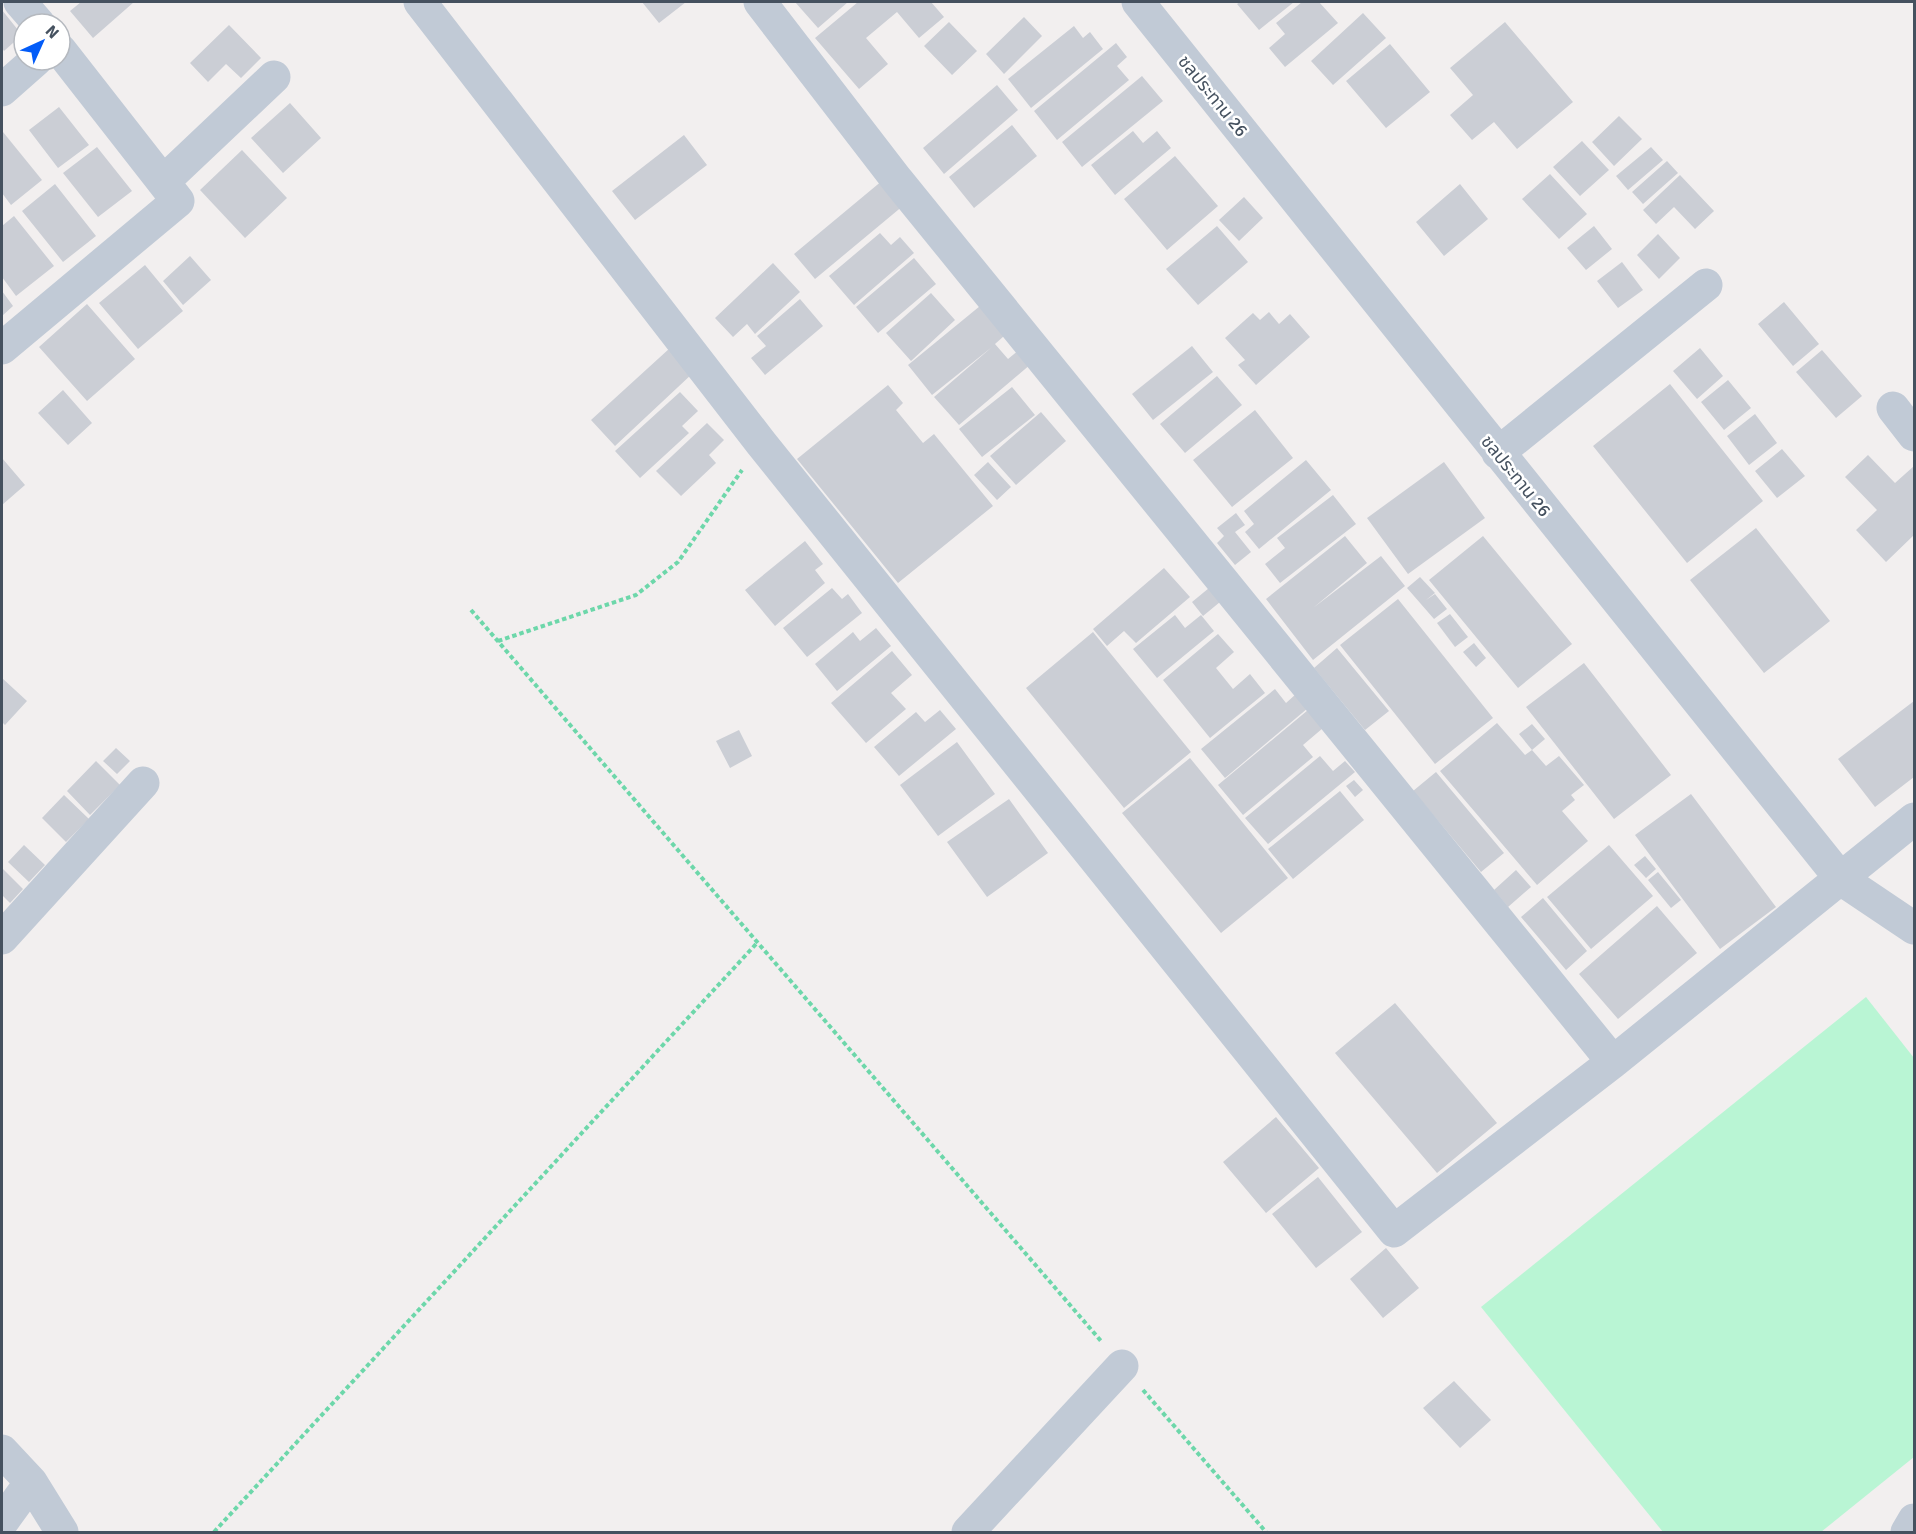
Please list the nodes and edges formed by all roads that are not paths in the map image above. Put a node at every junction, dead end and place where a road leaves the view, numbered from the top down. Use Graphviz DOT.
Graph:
graph roads {
  1 [pos="420,2"];
  2 [pos="760,2"];
  3 [pos="1138,2"];
  4 [pos="72,65"];
  5 [pos="22,72"];
  6 [pos="274,77"];
  7 [pos="2,90"];
  8 [pos="163,182"];
  9 [pos="1706,285"];
  10 [pos="2,348"];
  11 [pos="1893,408"];
  12 [pos="1914,435"];
  13 [pos="1498,453"];
  14 [pos="143,783"];
  15 [pos="1914,819"];
  16 [pos="1841,879"];
  17 [pos="1914,928"];
  18 [pos="2,938"];
  19 [pos="1613,1062"];
  20 [pos="1122,1366"];
  21 [pos="2,1451"];
  22 [pos="32,1482"];
  23 [pos="1914,1520"];
  24 [pos="2,1522"];
  25 [pos="62,1533"];
  26 [pos="968,1533"];
  27 [pos="1907,1533"];
  1 -- 19 [label="street"];
  2 -- 19 [label="street"];
  3 -- 13 [label="street, ชลประทาน 26"];
  4 -- 8 [label="street"];
  5 -- 7 [label="street"];
  6 -- 8 [label="street"];
  8 -- 10 [label="street"];
  9 -- 13 [label="street"];
  11 -- 12 [label="street"];
  13 -- 16 [label="street, ชลประทาน 26"];
  14 -- 18 [label="street"];
  15 -- 16 [label="street"];
  16 -- 17 [label="street, ชลประทาน 26"];
  16 -- 19 [label="street"];
  20 -- 26 [label="street"];
  21 -- 22 [label="street"];
  22 -- 24 [label="street"];
  22 -- 25 [label="street"];
  23 -- 27 [label="street"];
}
